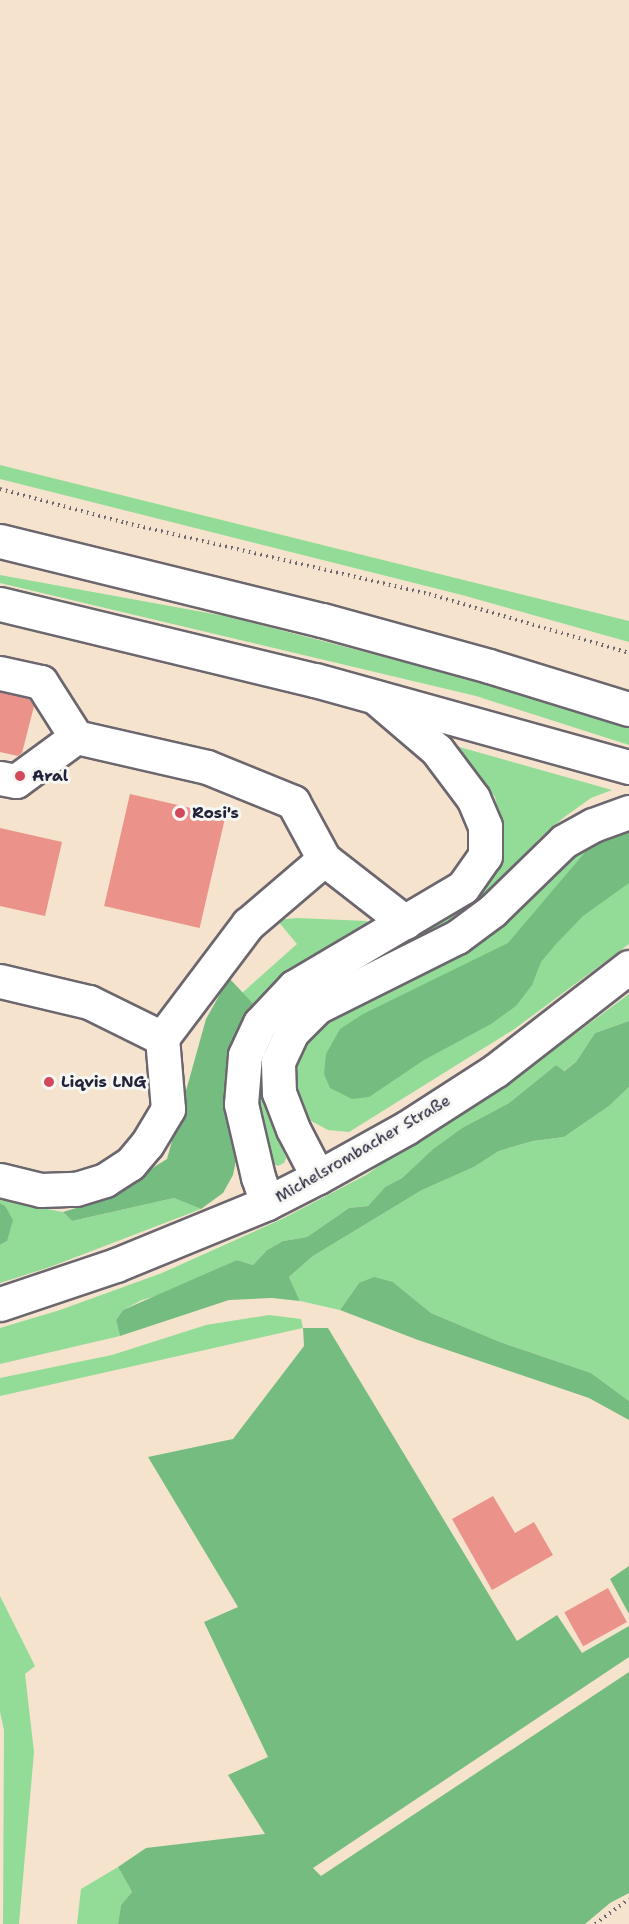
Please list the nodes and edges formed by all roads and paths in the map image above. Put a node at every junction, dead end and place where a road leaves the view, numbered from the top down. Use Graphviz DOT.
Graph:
graph roads {
  1 [pos="0,489"];
  2 [pos="0,541"];
  3 [pos="0,604"];
  4 [pos="629,652"];
  5 [pos="0,673"];
  6 [pos="375,697"];
  7 [pos="629,709"];
  8 [pos="75,737"];
  9 [pos="629,767"];
  10 [pos="0,778"];
  11 [pos="629,812"];
  12 [pos="324,859"];
  13 [pos="405,922"];
  14 [pos="629,967"];
  15 [pos="0,981"];
  16 [pos="162,1038"];
  17 [pos="318,1177"];
  18 [pos="0,1180"];
  19 [pos="267,1203"];
  20 [pos="0,1304"];
  21 [pos="629,1899"];
  22 [pos="595,1924"];
  1 -- 4 [label="path"];
  2 -- 7 [label="main road"];
  3 -- 6 [label="main road"];
  5 -- 8 [label="main road"];
  6 -- 9 [label="main road"];
  6 -- 13 [label="main road"];
  8 -- 10 [label="main road"];
  8 -- 12 [label="main road"];
  11 -- 17 [label="main road"];
  12 -- 13 [label="main road"];
  12 -- 16 [label="main road"];
  13 -- 19 [label="main road"];
  14 -- 17 [label="main road, Michelsrombacher Straße"];
  15 -- 16 [label="main road"];
  16 -- 18 [label="main road"];
  17 -- 19 [label="main road, Michelsrombacher Straße"];
  19 -- 20 [label="main road, Michelsrombacher Straße"];
  21 -- 22 [label="path"];
}
